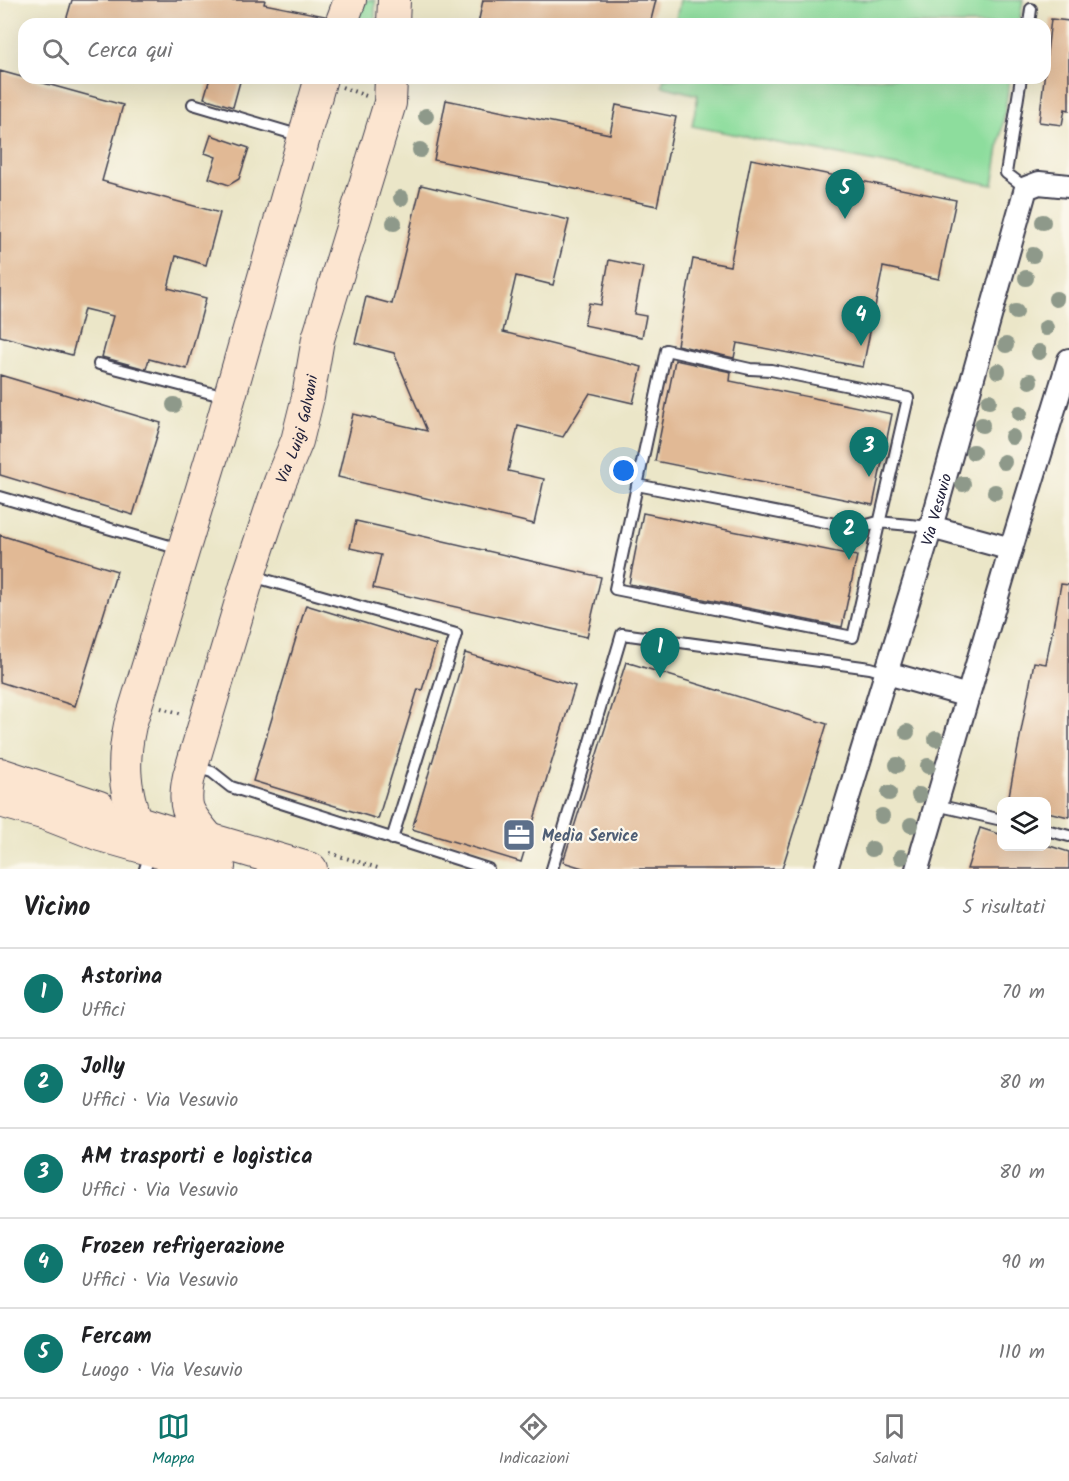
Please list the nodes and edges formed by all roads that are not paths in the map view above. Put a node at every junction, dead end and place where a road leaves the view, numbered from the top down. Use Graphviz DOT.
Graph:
graph roads {
  1 [pos="350,0"];
  2 [pos="394,0"];
  3 [pos="1031,9"];
  4 [pos="343,18"];
  5 [pos="393,18"];
  6 [pos="1030,18"];
  7 [pos="319,84"];
  8 [pos="391,84"];
  9 [pos="1019,84"];
  10 [pos="193,104"];
  11 [pos="304,137"];
  12 [pos="1069,186"];
  13 [pos="1026,188"];
  14 [pos="1069,360"];
  15 [pos="99,364"];
  16 [pos="229,398"];
  17 [pos="637,485"];
  18 [pos="0,497"];
  19 [pos="878,522"];
  20 [pos="931,527"];
  21 [pos="1011,549"];
  22 [pos="183,550"];
  23 [pos="249,575"];
  24 [pos="887,672"];
  25 [pos="968,696"];
  26 [pos="127,739"];
  27 [pos="190,771"];
  28 [pos="0,774"];
  29 [pos="73,798"];
  30 [pos="0,801"];
  31 [pos="936,805"];
  32 [pos="46,814"];
  33 [pos="997,819"];
  34 [pos="135,821"];
  35 [pos="1051,831"];
  36 [pos="1069,836"];
  37 [pos="392,839"];
  38 [pos="218,858"];
  39 [pos="148,860"];
  40 [pos="311,869"];
  41 [pos="488,869"];
  42 [pos="552,869"];
  43 [pos="826,869"];
  44 [pos="917,869"];
  1 -- 4 [label="main road"];
  2 -- 5 [label="main road"];
  3 -- 6 [label="lane"];
  7 -- 11 [label="main road"];
  8 -- 23 [label="main road, Via Luigi Galvani"];
  9 -- 13 [label="lane"];
  10 -- 11 [label="lane"];
  11 -- 16 [label="main road"];
  12 -- 13 [label="street"];
  13 -- 20 [label="street, Via Vesuvio"];
  14 -- 21 [label="street"];
  15 -- 16 [label="lane"];
  16 -- 22 [label="main road"];
  17 -- 19 [label="lane"];
  17 -- 19 [label="lane"];
  17 -- 19 [label="lane"];
  18 -- 22 [label="lane"];
  19 -- 20 [label="lane"];
  20 -- 21 [label="street"];
  20 -- 24 [label="street, Via Vesuvio"];
  21 -- 25 [label="street"];
  22 -- 26 [label="main road"];
  23 -- 27 [label="main road, Via Luigi Galvani"];
  23 -- 37 [label="lane"];
  24 -- 25 [label="street"];
  24 -- 42 [label="lane"];
  24 -- 43 [label="street, Via Vesuvio"];
  25 -- 31 [label="street"];
  26 -- 29 [label="main road"];
  26 -- 34 [label="main road"];
  27 -- 34 [label="main road"];
  27 -- 37 [label="lane"];
  27 -- 38 [label="main road, Via Luigi Galvani"];
  28 -- 29 [label="main road"];
  29 -- 34 [label="main road"];
  30 -- 32 [label="main road"];
  31 -- 33 [label="lane"];
  31 -- 44 [label="street"];
  32 -- 34 [label="main road"];
  32 -- 39 [label="main road"];
  34 -- 38 [label="main road"];
  35 -- 36 [label="lane"];
  37 -- 41 [label="lane"];
  38 -- 39 [label="main road"];
  38 -- 40 [label="main road"];
}
